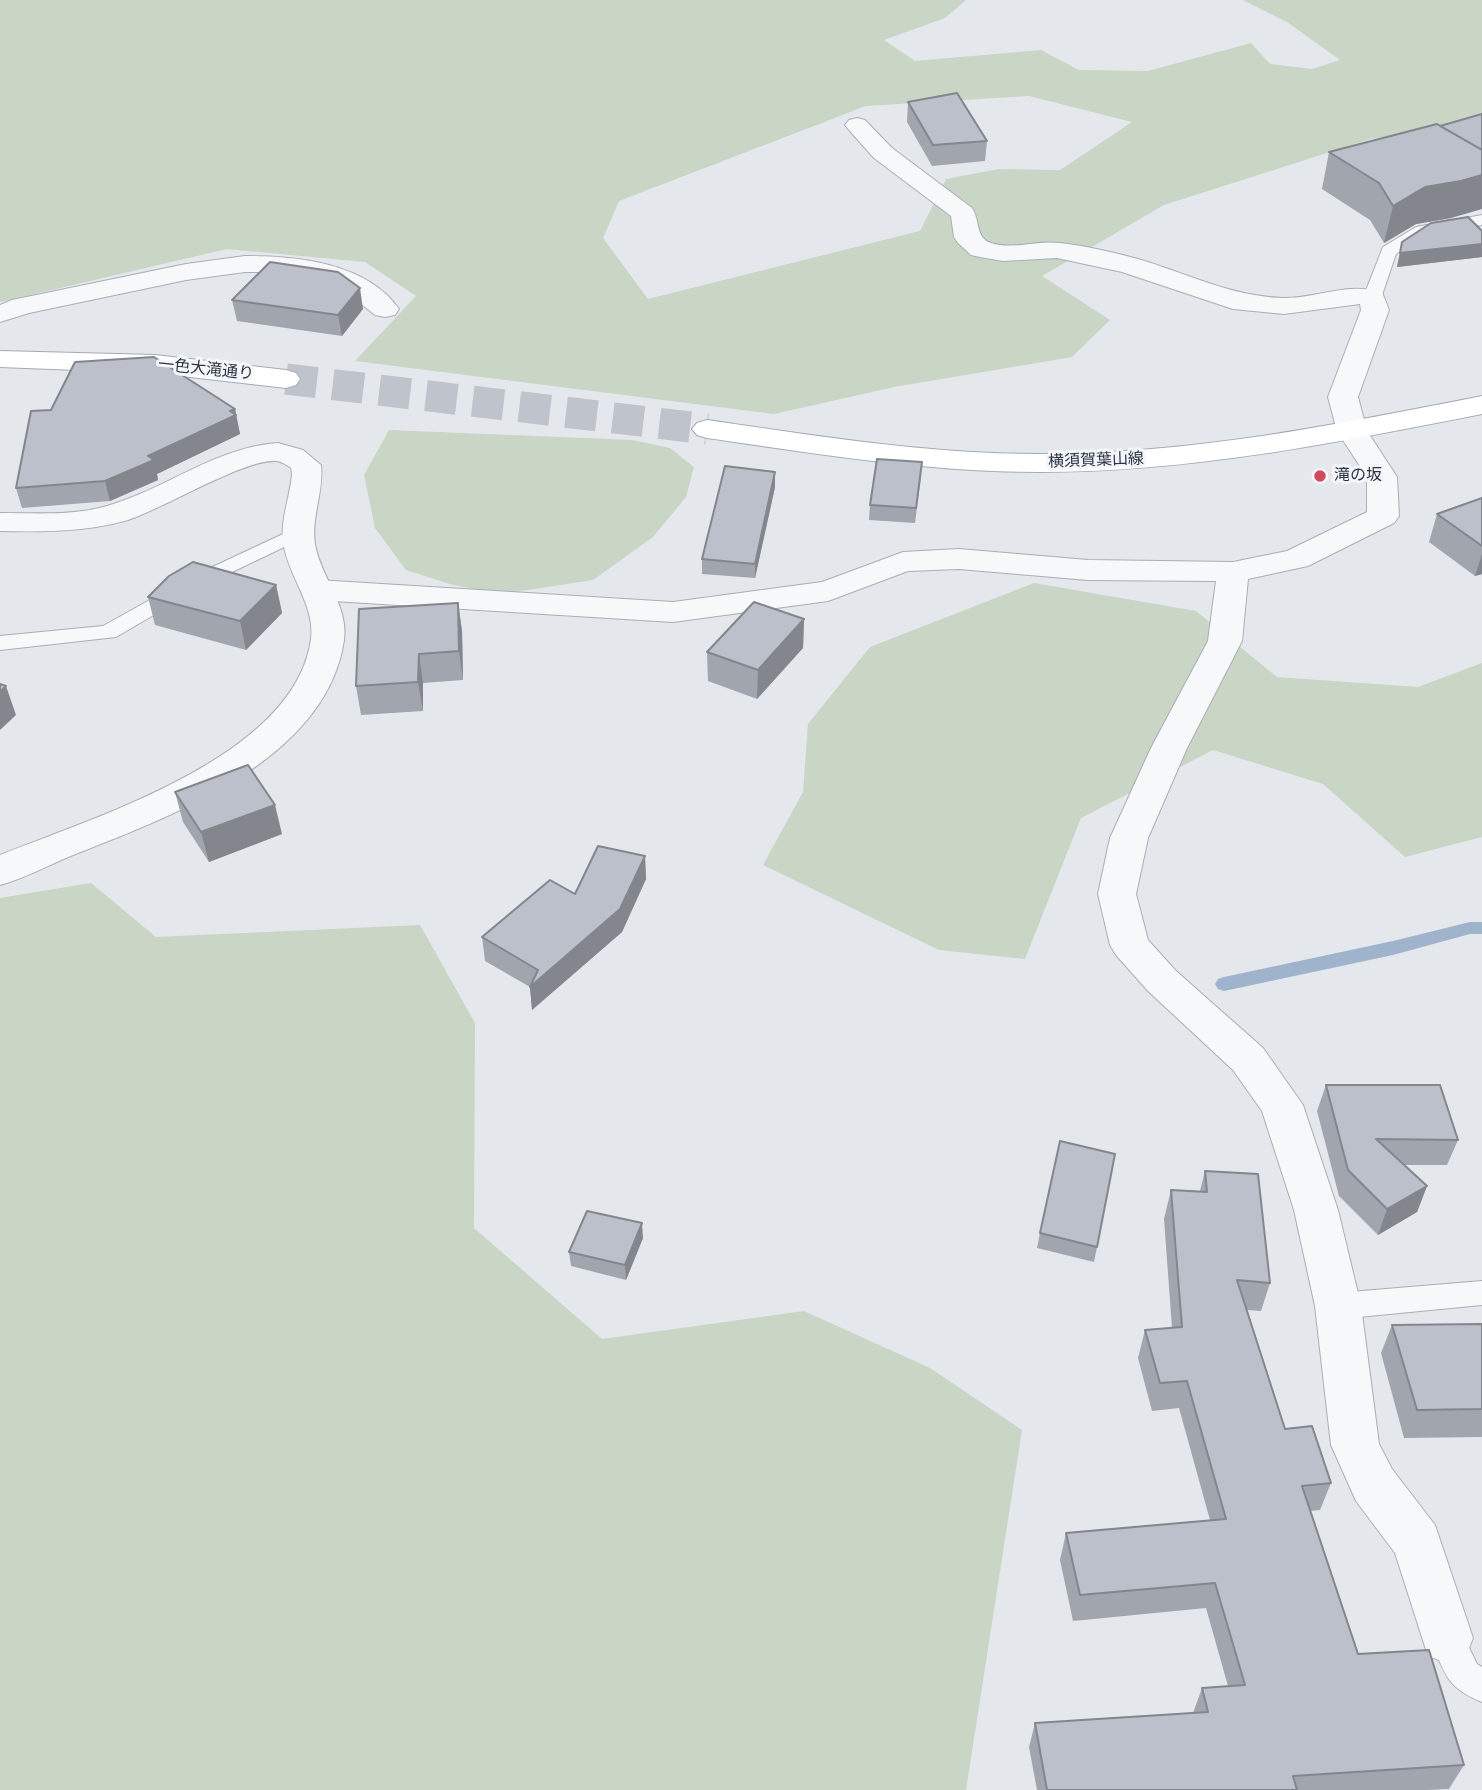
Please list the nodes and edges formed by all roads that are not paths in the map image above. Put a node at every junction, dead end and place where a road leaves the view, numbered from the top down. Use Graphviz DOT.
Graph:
graph roads {
  1 [pos="857,125"];
  2 [pos="1482,220"];
  3 [pos="1372,298"];
  4 [pos="385,309"];
  5 [pos="0,314"];
  6 [pos="0,359"];
  7 [pos="286,379"];
  8 [pos="1482,405"];
  9 [pos="707,429"];
  10 [pos="1352,431"];
  11 [pos="0,522"];
  12 [pos="298,533"];
  13 [pos="1233,572"];
  14 [pos="317,590"];
  15 [pos="0,643"];
  16 [pos="0,872"];
  17 [pos="1482,1293"];
  18 [pos="1338,1306"];
  19 [pos="1447,1638"];
  20 [pos="1482,1685"];
  1 -- 3 [label="street"];
  2 -- 3 [label="lane"];
  3 -- 10 [label="street"];
  4 -- 5 [label="street"];
  6 -- 7 [label="main road, 一色大滝通り"];
  8 -- 10 [label="main road, 横須賀葉山線"];
  9 -- 10 [label="main road, 横須賀葉山線"];
  10 -- 13 [label="street"];
  11 -- 12 [label="street"];
  12 -- 14 [label="street"];
  12 -- 15 [label="lane"];
  13 -- 14 [label="street"];
  13 -- 18 [label="street"];
  14 -- 16 [label="street"];
  17 -- 18 [label="lane"];
  18 -- 19 [label="street"];
  19 -- 20 [label="lane"];
}
